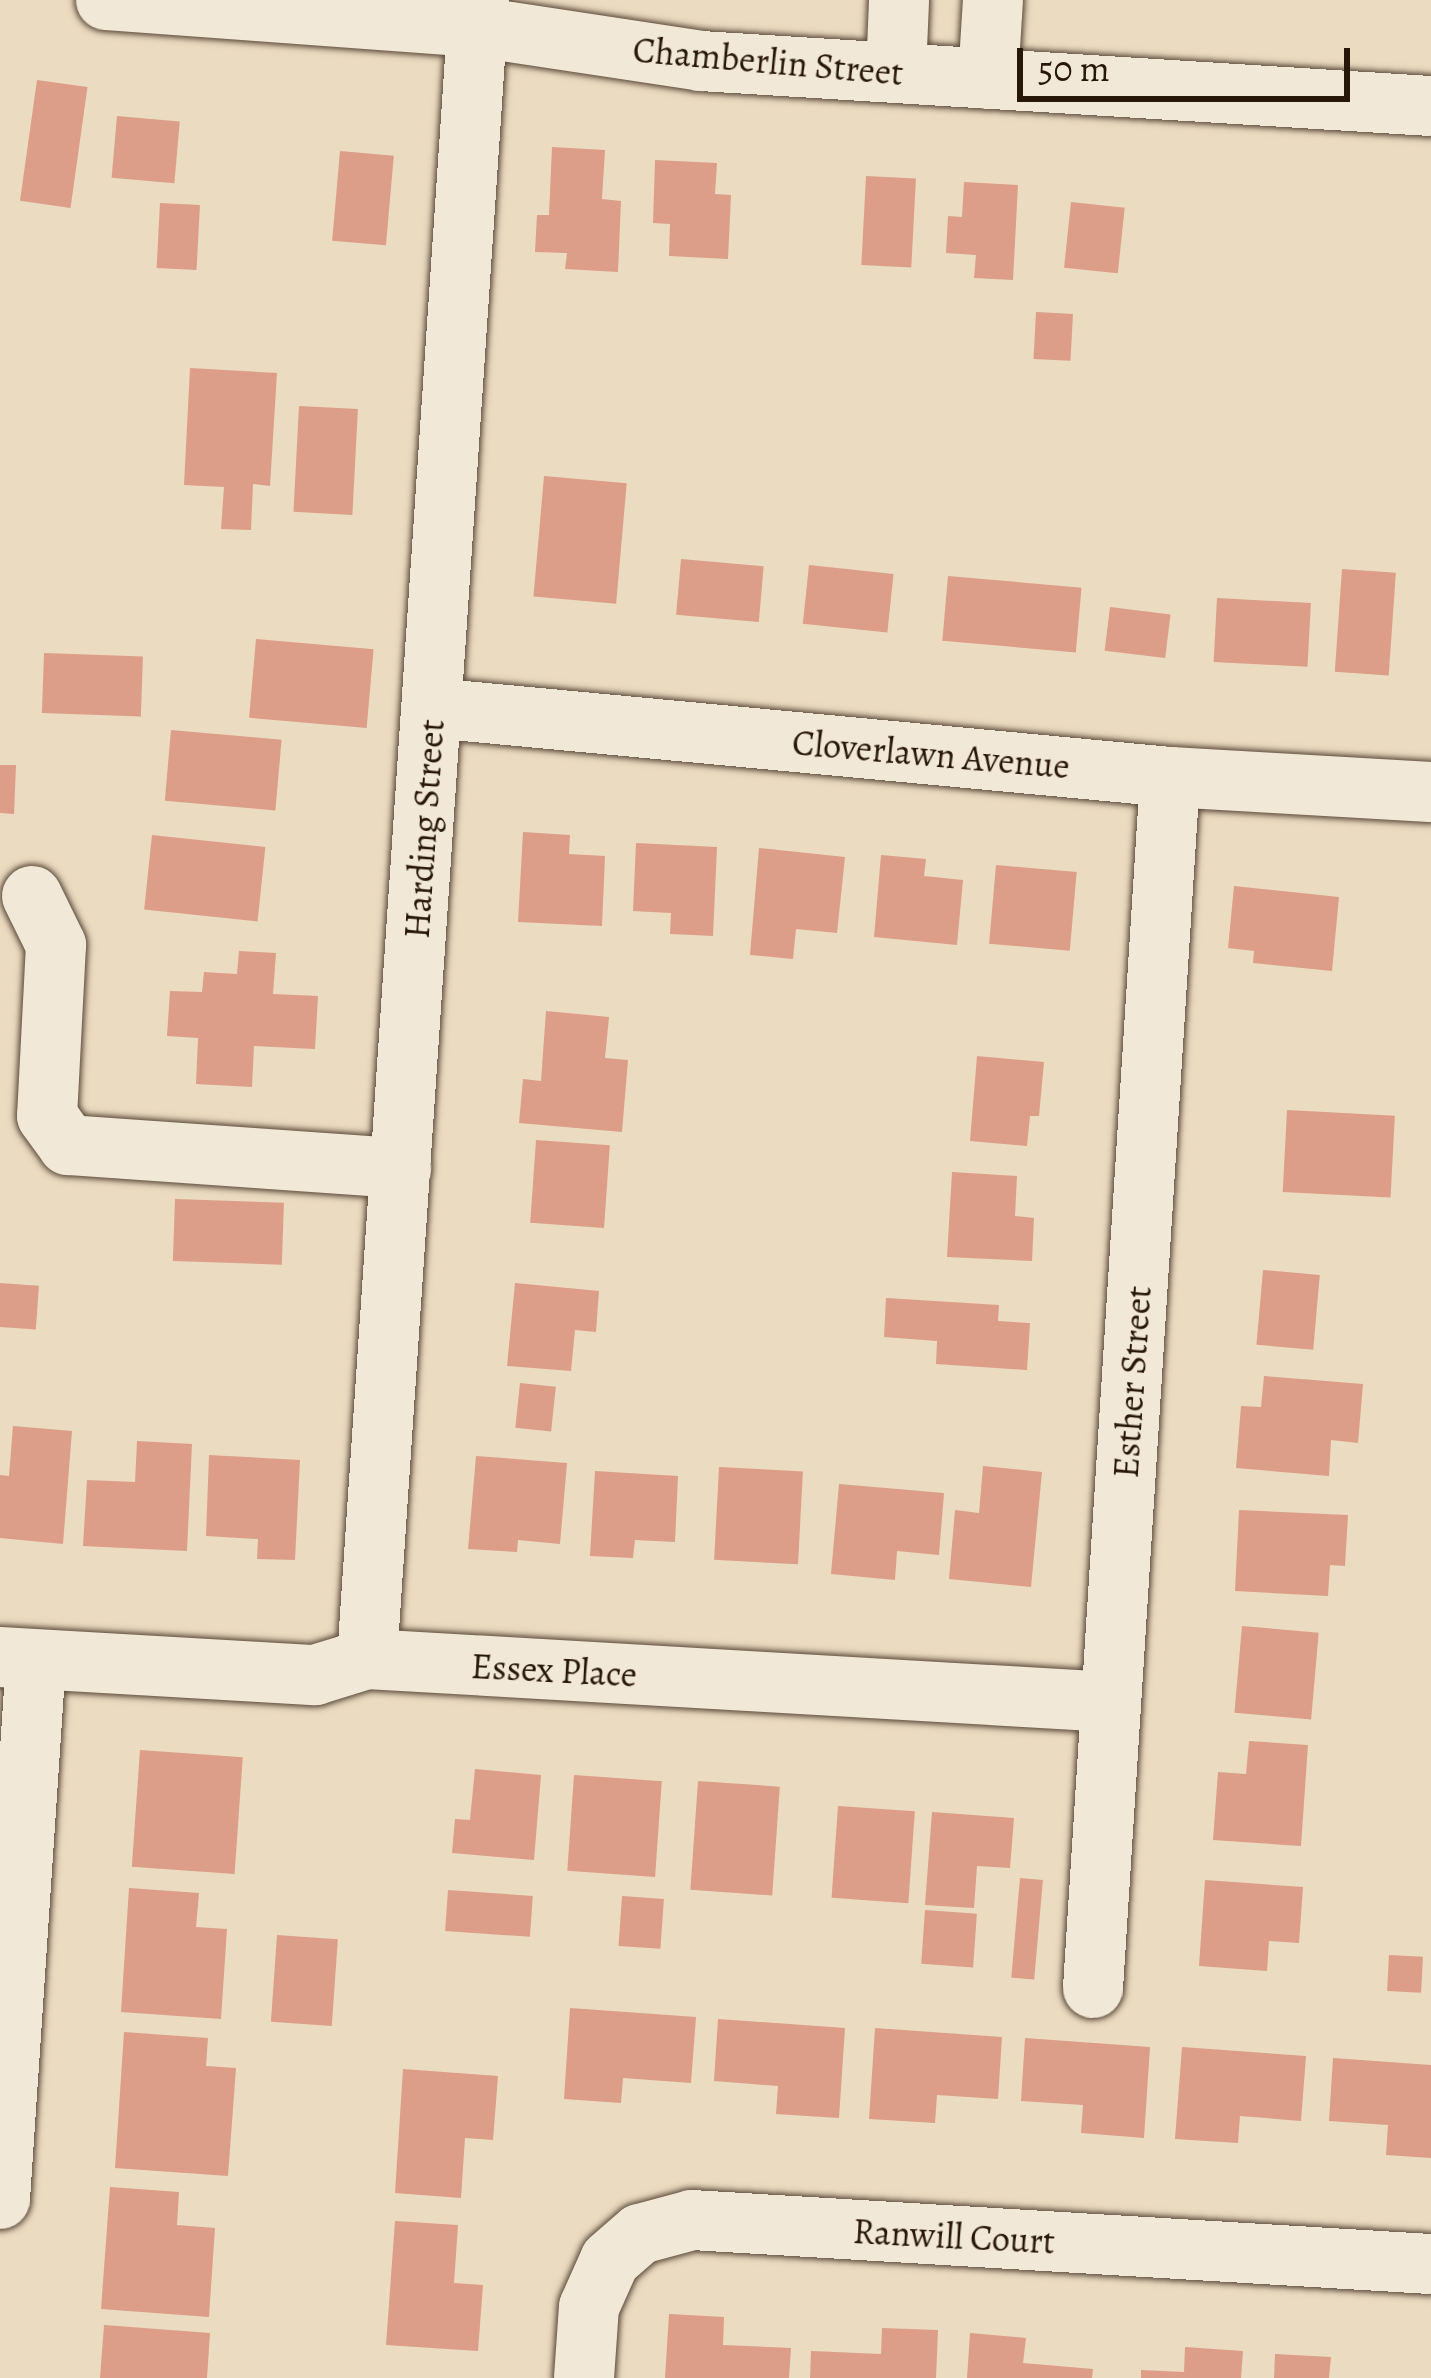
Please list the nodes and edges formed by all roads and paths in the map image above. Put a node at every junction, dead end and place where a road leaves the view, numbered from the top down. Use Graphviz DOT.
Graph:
graph roads {
  1 [pos="106,0"];
  2 [pos="899,0"];
  3 [pos="993,0"];
  4 [pos="478,13"];
  5 [pos="896,73"];
  6 [pos="988,79"];
  7 [pos="1431,106"];
  8 [pos="432,708"];
  9 [pos="1171,777"];
  10 [pos="1431,792"];
  11 [pos="32,896"];
  12 [pos="401,1168"];
  13 [pos="18,1658"];
  14 [pos="367,1659"];
  15 [pos="1111,1702"];
  16 [pos="1093,1988"];
  17 [pos="0,2199"];
  18 [pos="1431,2264"];
  19 [pos="584,2378"];
  1 -- 4 [label="street, Chamberlin Street"];
  2 -- 5 [label="street"];
  3 -- 6 [label="street"];
  4 -- 5 [label="street, Chamberlin Street"];
  4 -- 8 [label="street, Harding Street"];
  5 -- 6 [label="street, Chamberlin Street"];
  6 -- 7 [label="street, Chamberlin Street"];
  8 -- 9 [label="street, Cloverlawn Avenue"];
  8 -- 12 [label="street, Harding Street"];
  9 -- 10 [label="street, Cloverlawn Avenue"];
  9 -- 15 [label="street, Esther Street"];
  11 -- 12 [label="street"];
  12 -- 14 [label="street, Harding Street"];
  13 -- 14 [label="street, Essex Place"];
  13 -- 17 [label="street"];
  14 -- 15 [label="street, Essex Place"];
  15 -- 16 [label="street, Esther Street"];
  18 -- 19 [label="street, Ranwill Court"];
}
